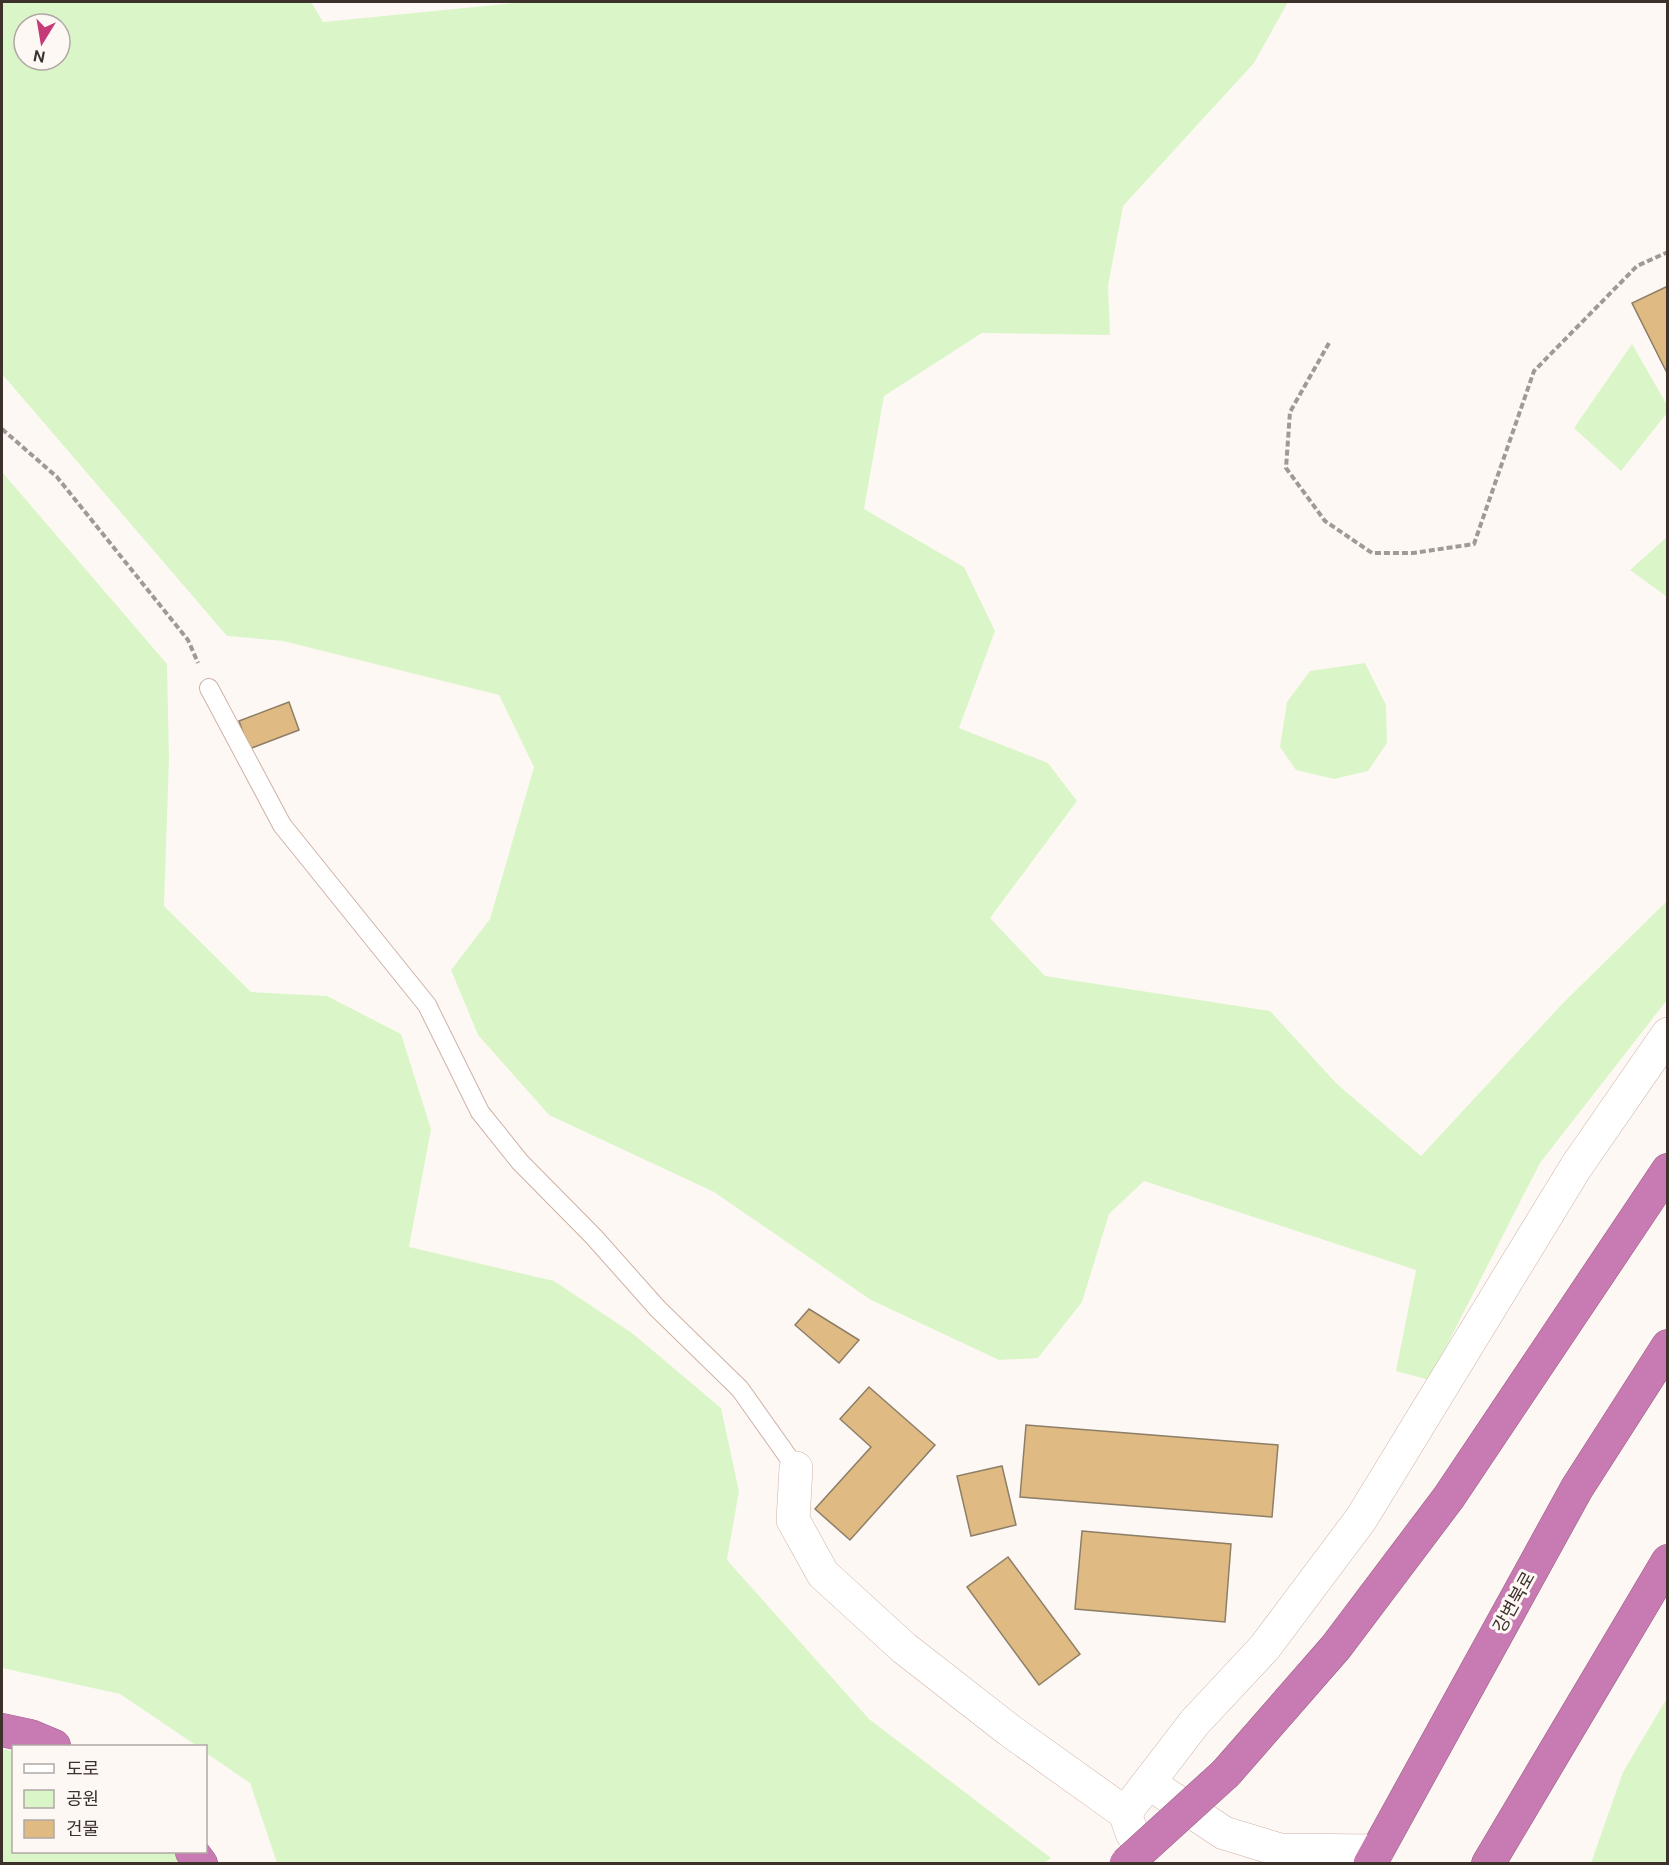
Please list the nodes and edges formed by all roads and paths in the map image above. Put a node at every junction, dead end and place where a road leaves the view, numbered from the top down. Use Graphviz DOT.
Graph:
graph roads {
  1 [pos="1668,252"];
  2 [pos="1329,343"];
  3 [pos="2,429"];
  4 [pos="209,688"];
  5 [pos="1668,1034"];
  6 [pos="1668,1170"];
  7 [pos="1668,1346"];
  8 [pos="796,1468"];
  9 [pos="1668,1561"];
  10 [pos="2,1730"];
  11 [pos="52,1745"];
  12 [pos="1149,1783"];
  13 [pos="1125,1813"];
  14 [pos="1373,1857"];
  15 [pos="1126,1863"];
  16 [pos="1143,1863"];
  17 [pos="1488,1863"];
  1 -- 2 [label="path"];
  3 -- 4 [label="path"];
  4 -- 8 [label="lane"];
  5 -- 12 [label="street"];
  6 -- 15 [label="highway, bridge"];
  7 -- 14 [label="highway, 강변북로"];
  8 -- 13 [label="street"];
  9 -- 17 [label="highway"];
  10 -- 11 [label="highway"];
  12 -- 13 [label="street"];
  12 -- 14 [label="street"];
  13 -- 16 [label="street"];
}
